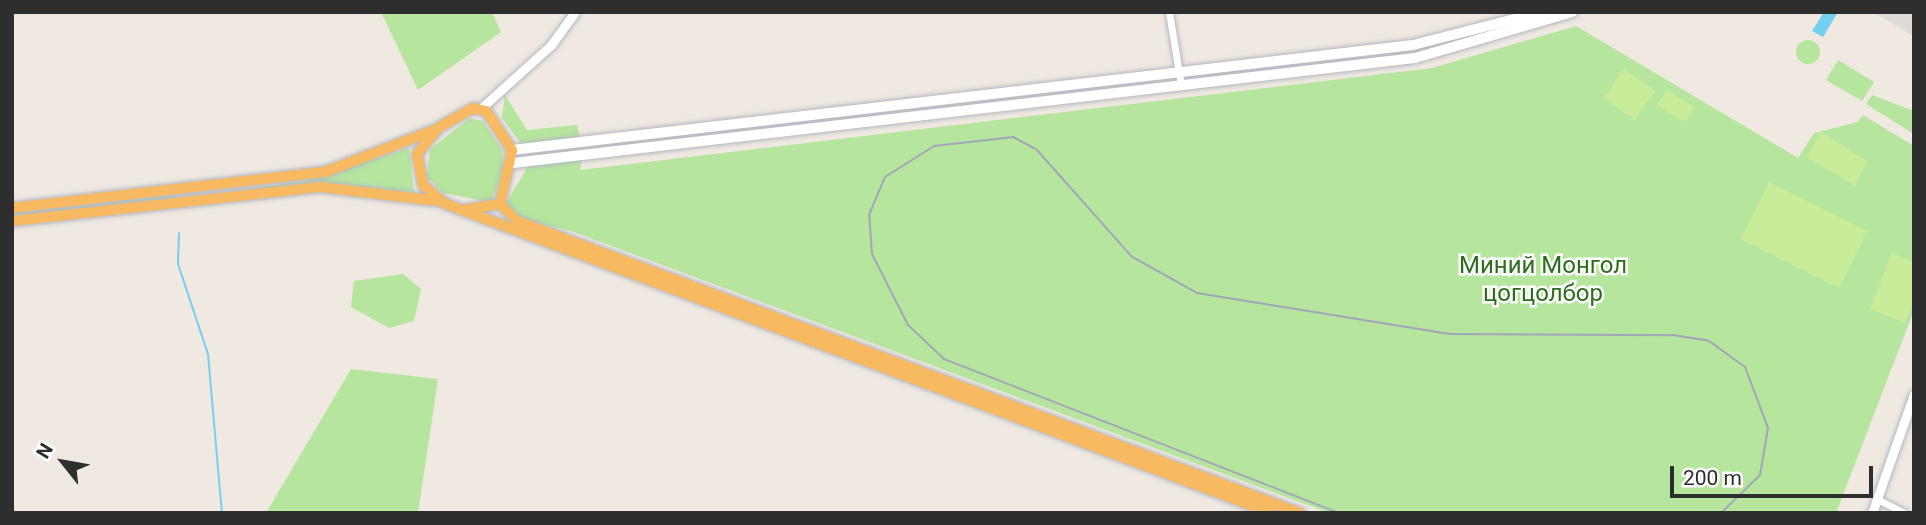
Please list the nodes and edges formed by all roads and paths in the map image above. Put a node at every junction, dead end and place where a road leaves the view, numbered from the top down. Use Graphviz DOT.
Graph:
graph roads {
  1 [pos="575,12"];
  2 [pos="1169,12"];
  3 [pos="1542,12"];
  4 [pos="1572,12"];
  5 [pos="1178,71"];
  6 [pos="1181,85"];
  7 [pos="480,109"];
  8 [pos="438,128"];
  9 [pos="512,150"];
  10 [pos="513,163"];
  11 [pos="180,196"];
  12 [pos="446,204"];
  13 [pos="500,204"];
  14 [pos="12,208"];
  15 [pos="463,209"];
  16 [pos="12,221"];
  17 [pos="1914,394"];
  18 [pos="1877,499"];
  19 [pos="1272,513"];
  20 [pos="1300,513"];
  21 [pos="1872,513"];
  22 [pos="1904,513"];
  1 -- 7 [label="street"];
  2 -- 5 [label="street"];
  3 -- 5 [label="main road"];
  4 -- 6 [label="main road"];
  5 -- 6 [label="street"];
  5 -- 9 [label="main road"];
  6 -- 10 [label="main road"];
  7 -- 8 [label="highway"];
  7 -- 9 [label="highway"];
  8 -- 11 [label="highway"];
  8 -- 12 [label="highway"];
  9 -- 10 [label="highway"];
  10 -- 13 [label="highway"];
  11 -- 12 [label="highway"];
  11 -- 14 [label="highway"];
  11 -- 16 [label="highway"];
  12 -- 15 [label="highway"];
  13 -- 15 [label="highway"];
  13 -- 20 [label="highway"];
  15 -- 19 [label="highway"];
  17 -- 18 [label="street"];
  18 -- 21 [label="street"];
  18 -- 22 [label="street"];
}
